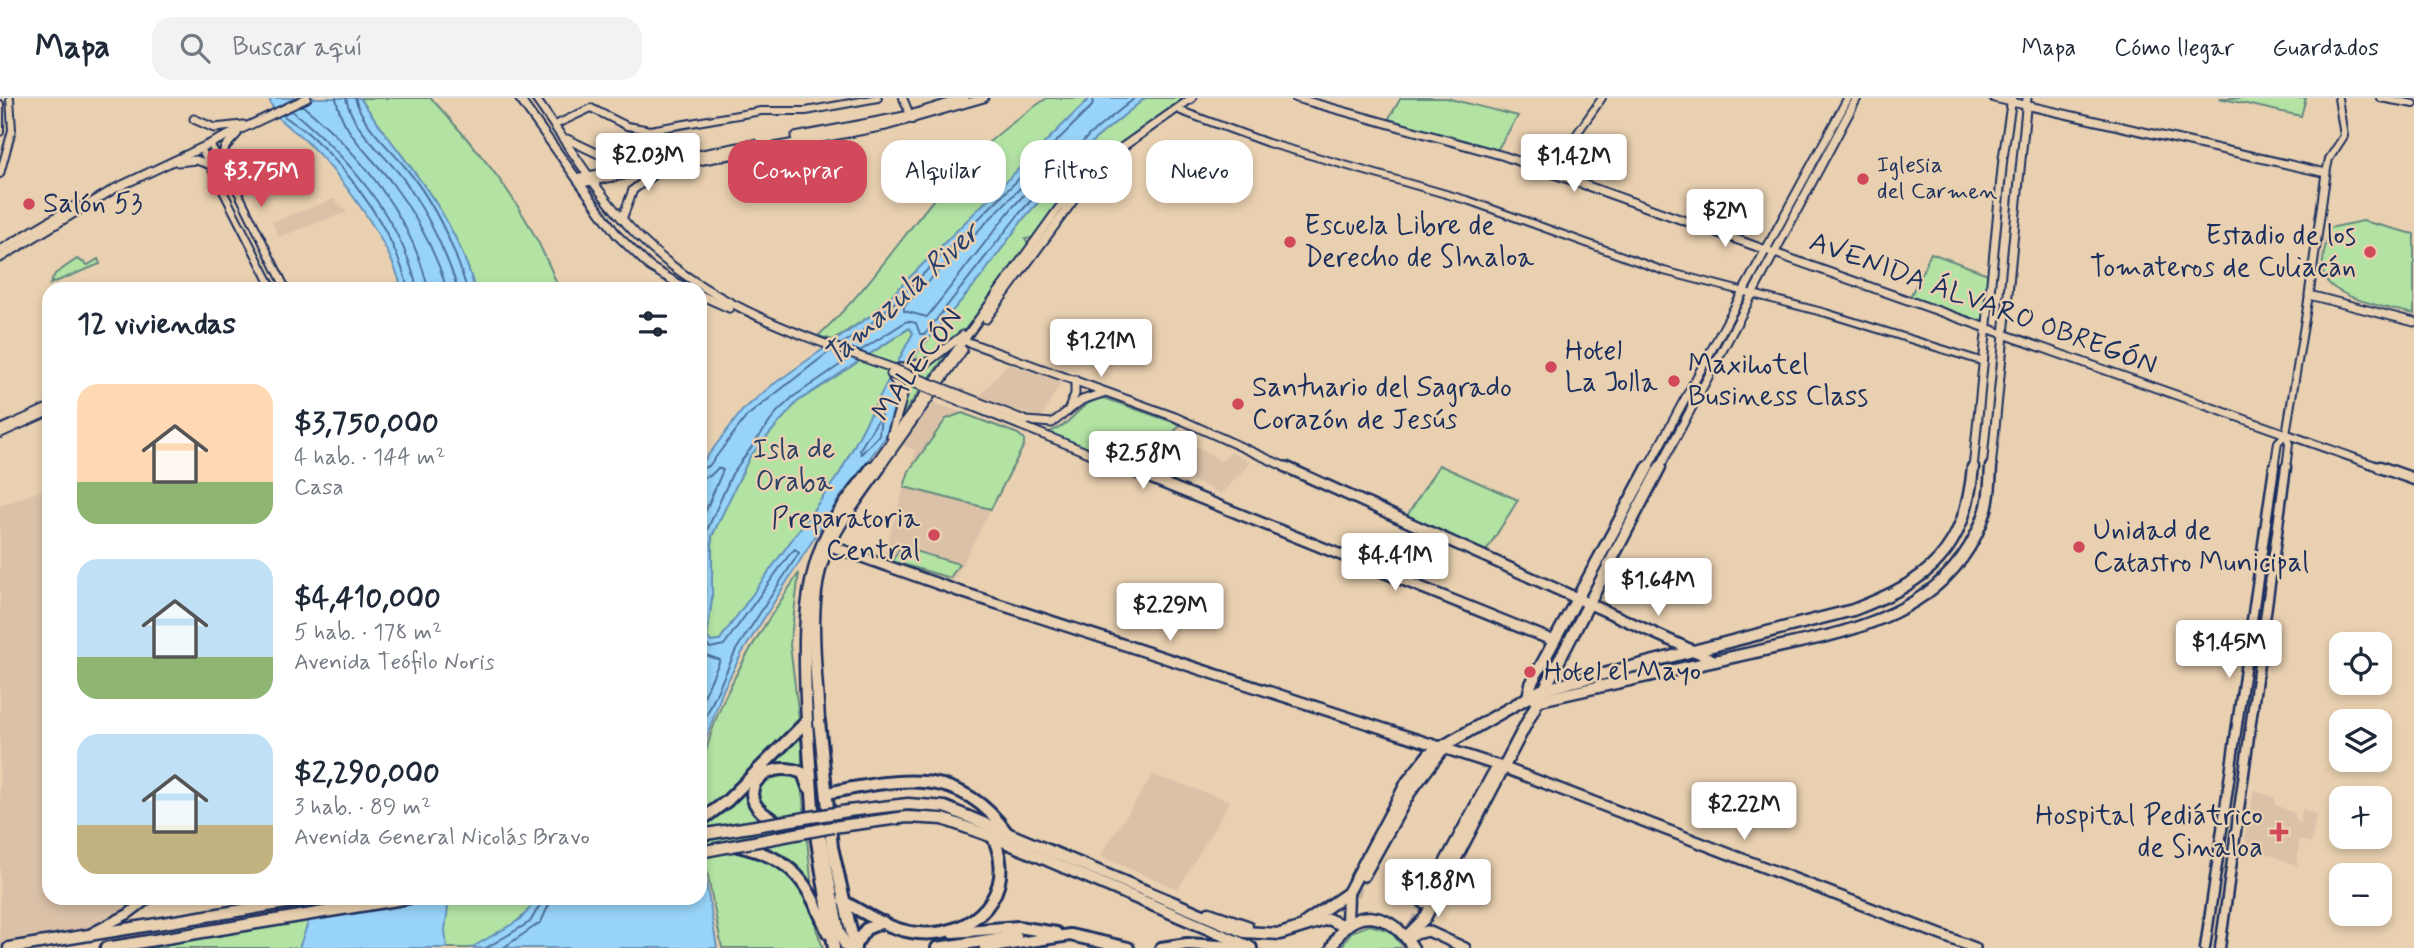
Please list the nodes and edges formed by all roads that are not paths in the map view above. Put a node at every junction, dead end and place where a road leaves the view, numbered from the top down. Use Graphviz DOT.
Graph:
graph roads {
  1 [pos="10,98"];
  2 [pos="299,98"];
  3 [pos="307,98"];
  4 [pos="520,98"];
  5 [pos="535,98"];
  6 [pos="853,98"];
  7 [pos="878,98"];
  8 [pos="903,98"];
  9 [pos="965,98"];
  10 [pos="984,98"];
  11 [pos="1191,98"];
  12 [pos="1199,98"];
  13 [pos="1296,98"];
  14 [pos="1602,98"];
  15 [pos="1848,98"];
  16 [pos="1857,98"];
  17 [pos="1994,98"];
  18 [pos="2338,98"];
  19 [pos="2380,98"];
  20 [pos="2012,100"];
  21 [pos="2027,102"];
  22 [pos="0,104"];
  23 [pos="2414,104"];
  24 [pos="828,106"];
  25 [pos="1181,111"];
  26 [pos="911,117"];
  27 [pos="194,119"];
  28 [pos="259,119"];
  29 [pos="555,125"];
  30 [pos="243,126"];
  31 [pos="0,131"];
  32 [pos="563,136"];
  33 [pos="210,144"];
  34 [pos="201,148"];
  35 [pos="221,161"];
  36 [pos="661,162"];
  37 [pos="165,165"];
  38 [pos="211,165"];
  39 [pos="669,167"];
  40 [pos="1550,172"];
  41 [pos="2326,173"];
  42 [pos="0,174"];
  43 [pos="592,178"];
  44 [pos="580,180"];
  45 [pos="622,219"];
  46 [pos="0,249"];
  47 [pos="1771,252"];
  48 [pos="0,258"];
  49 [pos="270,282"];
  50 [pos="282,282"];
  51 [pos="675,282"];
  52 [pos="692,282"];
  53 [pos="707,290"];
  54 [pos="1744,291"];
  55 [pos="1754,294"];
  56 [pos="2309,295"];
  57 [pos="707,298"];
  58 [pos="750,314"];
  59 [pos="2414,322"];
  60 [pos="975,324"];
  61 [pos="1987,329"];
  62 [pos="2004,335"];
  63 [pos="968,342"];
  64 [pos="1984,362"];
  65 [pos="893,371"];
  66 [pos="1075,380"];
  67 [pos="1120,397"];
  68 [pos="42,410"];
  69 [pos="42,415"];
  70 [pos="1066,417"];
  71 [pos="0,429"];
  72 [pos="0,434"];
  73 [pos="2286,434"];
  74 [pos="889,444"];
  75 [pos="2414,479"];
  76 [pos="825,544"];
  77 [pos="1578,598"];
  78 [pos="1588,603"];
  79 [pos="1555,641"];
  80 [pos="1693,650"];
  81 [pos="1716,660"];
  82 [pos="1535,695"];
  83 [pos="810,723"];
  84 [pos="1444,748"];
  85 [pos="1502,767"];
  86 [pos="827,793"];
  87 [pos="707,815"];
  88 [pos="778,822"];
  89 [pos="816,831"];
  90 [pos="1007,833"];
  91 [pos="707,834"];
  92 [pos="993,837"];
  93 [pos="737,846"];
  94 [pos="707,851"];
  95 [pos="1364,877"];
  96 [pos="1147,892"];
  97 [pos="1348,893"];
  98 [pos="843,901"];
  99 [pos="1423,903"];
  100 [pos="140,905"];
  101 [pos="272,905"];
  102 [pos="368,905"];
  103 [pos="986,909"];
  104 [pos="883,922"];
  105 [pos="1345,924"];
  106 [pos="1247,926"];
  107 [pos="992,928"];
  108 [pos="1292,931"];
  109 [pos="946,932"];
  110 [pos="1046,932"];
  111 [pos="88,934"];
  112 [pos="1070,935"];
  113 [pos="1407,936"];
  114 [pos="845,947"];
  115 [pos="9,948"];
  116 [pos="106,948"];
  117 [pos="937,948"];
  118 [pos="985,948"];
  119 [pos="1128,948"];
  120 [pos="1161,948"];
  121 [pos="1252,948"];
  122 [pos="1332,948"];
  123 [pos="1413,948"];
  124 [pos="1465,948"];
  125 [pos="1975,948"];
  126 [pos="2205,948"];
  127 [pos="2220,948"];
  1 -- 42 [label="street"];
  2 -- 28 [label="main road"];
  3 -- 28 [label="main road"];
  4 -- 44 [label="main road"];
  5 -- 29 [label="main road"];
  6 -- 24 [label="street"];
  7 -- 24 [label="street"];
  8 -- 26 [label="street"];
  9 -- 26 [label="main road"];
  10 -- 26 [label="main road"];
  11 -- 60 [label="main road, MALECÓN"];
  12 -- 25 [label="main road"];
  13 -- 40 [label="main road, AVENIDA ÁLVARO OBREGÓN"];
  14 -- 40 [label="street"];
  15 -- 47 [label="main road"];
  16 -- 47 [label="main road"];
  17 -- 20 [label="main road"];
  18 -- 41 [label="street"];
  19 -- 23 [label="street"];
  20 -- 21 [label="main road"];
  20 -- 61 [label="main road"];
  21 -- 41 [label="main road"];
  21 -- 62 [label="main road"];
  22 -- 31 [label="street"];
  24 -- 29 [label="street"];
  25 -- 54 [label="street"];
  25 -- 63 [label="main road"];
  26 -- 36 [label="main road"];
  26 -- 39 [label="main road"];
  27 -- 30 [label="main road"];
  28 -- 30 [label="main road"];
  29 -- 32 [label="main road"];
  30 -- 33 [label="main road"];
  30 -- 35 [label="main road"];
  30 -- 46 [label="main road"];
  32 -- 36 [label="main road"];
  32 -- 43 [label="main road"];
  33 -- 34 [label="main road"];
  33 -- 35 [label="street"];
  34 -- 37 [label="main road"];
  34 -- 38 [label="street"];
  35 -- 50 [label="street"];
  36 -- 43 [label="main road"];
  37 -- 38 [label="main road"];
  37 -- 48 [label="main road"];
  38 -- 49 [label="street"];
  39 -- 43 [label="main road"];
  39 -- 45 [label="main road"];
  40 -- 47 [label="main road, AVENIDA ÁLVARO OBREGÓN"];
  41 -- 56 [label="main road"];
  43 -- 44 [label="main road"];
  43 -- 45 [label="main road"];
  44 -- 51 [label="main road"];
  45 -- 52 [label="main road"];
  47 -- 54 [label="main road"];
  47 -- 55 [label="main road"];
  47 -- 61 [label="main road, AVENIDA ÁLVARO OBREGÓN"];
  53 -- 58 [label="main road"];
  54 -- 55 [label="street"];
  54 -- 77 [label="main road"];
  55 -- 64 [label="street"];
  55 -- 78 [label="main road"];
  56 -- 59 [label="main road"];
  56 -- 73 [label="street"];
  57 -- 58 [label="main road"];
  58 -- 65 [label="main road"];
  60 -- 65 [label="main road"];
  60 -- 74 [label="main road, MALECÓN"];
  61 -- 62 [label="main road, AVENIDA ÁLVARO OBREGÓN"];
  61 -- 64 [label="main road"];
  62 -- 73 [label="main road, AVENIDA ÁLVARO OBREGÓN"];
  62 -- 81 [label="main road"];
  63 -- 66 [label="main road"];
  63 -- 76 [label="main road"];
  64 -- 80 [label="main road"];
  65 -- 70 [label="main road, bridge"];
  65 -- 74 [label="main road"];
  65 -- 79 [label="main road, bridge"];
  66 -- 67 [label="main road"];
  66 -- 70 [label="main road"];
  67 -- 70 [label="main road"];
  67 -- 77 [label="main road"];
  68 -- 71 [label="street"];
  69 -- 72 [label="street"];
  73 -- 75 [label="main road, AVENIDA ÁLVARO OBREGÓN"];
  73 -- 126 [label="street"];
  73 -- 127 [label="street"];
  74 -- 76 [label="main road, MALECÓN"];
  76 -- 83 [label="main road, MALECÓN"];
  76 -- 84 [label="main road"];
  77 -- 78 [label="main road"];
  77 -- 79 [label="main road"];
  78 -- 80 [label="main road"];
  78 -- 82 [label="main road"];
  79 -- 82 [label="main road"];
  80 -- 81 [label="main road"];
  80 -- 82 [label="main road"];
  81 -- 82 [label="main road"];
  82 -- 84 [label="main road"];
  82 -- 85 [label="main road"];
  83 -- 86 [label="highway"];
  83 -- 87 [label="highway"];
  83 -- 89 [label="highway"];
  84 -- 85 [label="main road"];
  84 -- 95 [label="main road"];
  84 -- 97 [label="main road"];
  85 -- 99 [label="main road"];
  85 -- 113 [label="main road"];
  85 -- 125 [label="main road"];
  86 -- 90 [label="highway"];
  86 -- 98 [label="highway"];
  88 -- 89 [label="highway"];
  88 -- 90 [label="main road, bridge"];
  88 -- 91 [label="main road, bridge"];
  89 -- 114 [label="highway"];
  90 -- 96 [label="main road"];
  92 -- 93 [label="main road, bridge"];
  92 -- 103 [label="highway"];
  92 -- 121 [label="main road"];
  93 -- 94 [label="main road, bridge"];
  93 -- 114 [label="highway"];
  96 -- 106 [label="main road"];
  96 -- 108 [label="main road"];
  97 -- 105 [label="main road"];
  97 -- 108 [label="main road"];
  98 -- 104 [label="highway"];
  98 -- 114 [label="highway"];
  100 -- 111 [label="street"];
  101 -- 111 [label="main road"];
  102 -- 116 [label="main road"];
  103 -- 107 [label="highway"];
  103 -- 109 [label="highway"];
  104 -- 109 [label="highway"];
  104 -- 114 [label="highway"];
  105 -- 108 [label="main road"];
  105 -- 113 [label="main road"];
  105 -- 122 [label="main road"];
  107 -- 109 [label="highway"];
  107 -- 110 [label="highway"];
  110 -- 112 [label="highway"];
  110 -- 117 [label="highway"];
  111 -- 115 [label="main road"];
  112 -- 118 [label="highway"];
  112 -- 119 [label="highway"];
  113 -- 123 [label="main road"];
  113 -- 124 [label="main road"];
  120 -- 121 [label="highway"];
}
